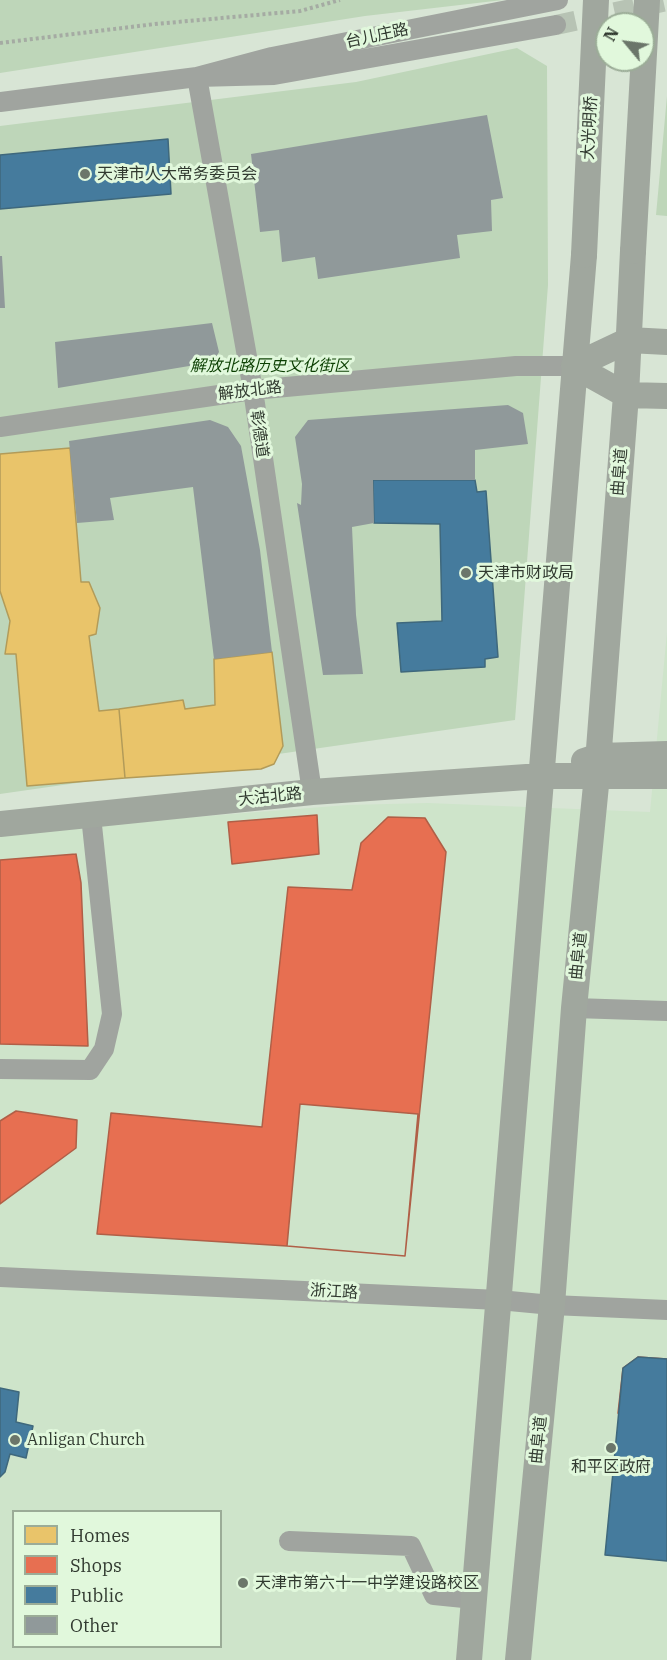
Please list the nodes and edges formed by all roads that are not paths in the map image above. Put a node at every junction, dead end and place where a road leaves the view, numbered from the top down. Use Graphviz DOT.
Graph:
graph roads {
  1 [pos="558,0"];
  2 [pos="596,0"];
  3 [pos="647,0"];
  4 [pos="556,25"];
  5 [pos="197,77"];
  6 [pos="0,102"];
  7 [pos="629,340"];
  8 [pos="667,342"];
  9 [pos="574,366"];
  10 [pos="253,390"];
  11 [pos="627,395"];
  12 [pos="667,396"];
  13 [pos="0,427"];
  14 [pos="667,754"];
  15 [pos="598,765"];
  16 [pos="541,776"];
  17 [pos="667,776"];
  18 [pos="312,792"];
  19 [pos="91,816"];
  20 [pos="0,824"];
  21 [pos="574,1008"];
  22 [pos="667,1011"];
  23 [pos="0,1069"];
  24 [pos="0,1277"];
  25 [pos="499,1300"];
  26 [pos="552,1305"];
  27 [pos="667,1310"];
  28 [pos="289,1541"];
  29 [pos="474,1599"];
  30 [pos="469,1660"];
  31 [pos="518,1660"];
  1 -- 5 [label="street, 台儿庄路"];
  2 -- 9 [label="main road, 大光明桥, bridge"];
  3 -- 7 [label="main road, 曲阜道, bridge"];
  4 -- 5 [label="street, 台儿庄路"];
  5 -- 6 [label="street, 台儿庄路"];
  5 -- 10 [label="street, 彰德道"];
  7 -- 8 [label="main road, 解放北路"];
  7 -- 9 [label="main road, 解放北路"];
  7 -- 11 [label="main road, 曲阜道"];
  9 -- 10 [label="street, 解放北路"];
  9 -- 11 [label="main road, 解放北路"];
  9 -- 16 [label="main road"];
  10 -- 13 [label="street, 解放北路"];
  10 -- 18 [label="street, 彰德道"];
  11 -- 12 [label="main road, 解放北路"];
  11 -- 15 [label="main road, 曲阜道"];
  14 -- 15 [label="main road, 大沽北路"];
  15 -- 16 [label="main road, 大沽北路"];
  15 -- 17 [label="main road, 大沽北路"];
  15 -- 21 [label="main road, 曲阜道"];
  16 -- 18 [label="main road, 大沽北路"];
  16 -- 25 [label="main road"];
  18 -- 19 [label="main road, 大沽北路"];
  19 -- 20 [label="main road, 大沽北路"];
  19 -- 23 [label="street"];
  21 -- 22 [label="street"];
  21 -- 26 [label="main road, 曲阜道"];
  24 -- 25 [label="street, 浙江路"];
  25 -- 26 [label="street, 浙江路"];
  25 -- 29 [label="main road"];
  26 -- 27 [label="street, 浙江路"];
  26 -- 31 [label="main road, 曲阜道"];
  28 -- 29 [label="street"];
  29 -- 30 [label="main road"];
}
